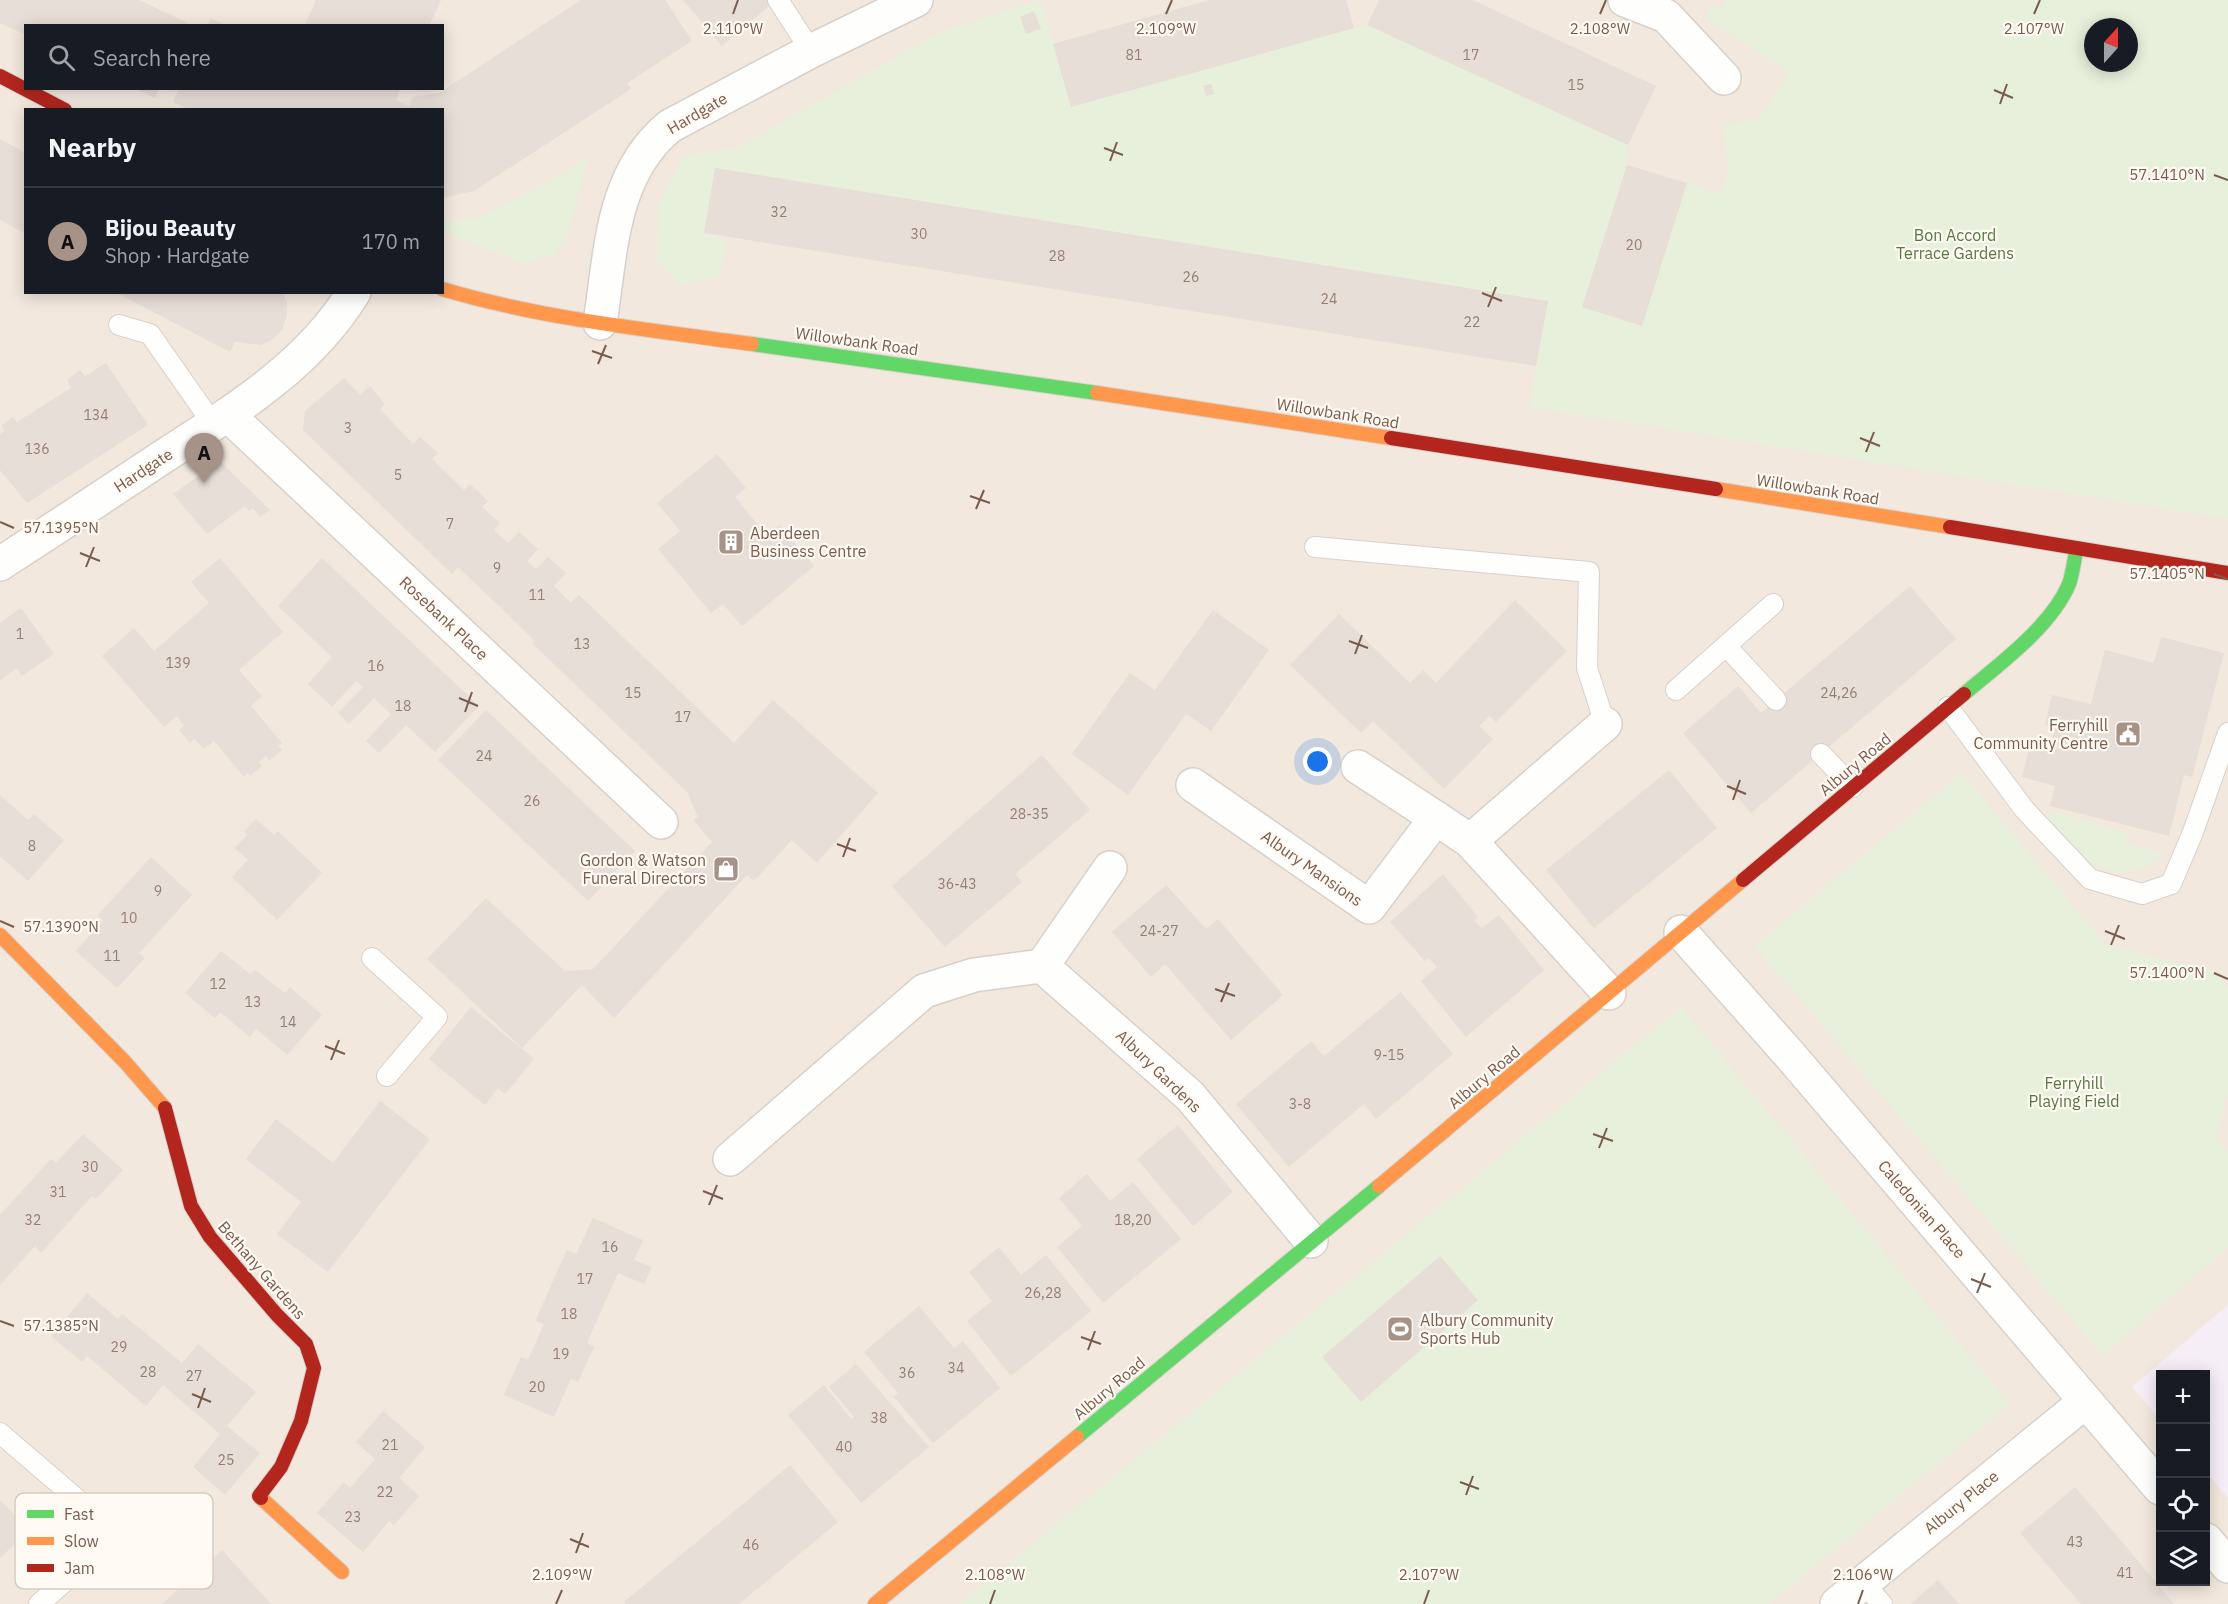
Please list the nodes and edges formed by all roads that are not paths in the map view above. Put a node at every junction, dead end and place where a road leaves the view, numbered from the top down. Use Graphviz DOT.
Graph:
graph roads {
  1 [pos="778,0"];
  2 [pos="916,0"];
  3 [pos="1625,0"];
  4 [pos="1668,8"];
  5 [pos="811,51"];
  6 [pos="0,76"];
  7 [pos="1724,78"];
  8 [pos="24,86"];
  9 [pos="33,90"];
  10 [pos="57,100"];
  11 [pos="444,290"];
  12 [pos="353,294"];
  13 [pos="600,323"];
  14 [pos="119,325"];
  15 [pos="220,420"];
  16 [pos="1315,547"];
  17 [pos="2077,548"];
  18 [pos="0,564"];
  19 [pos="2228,573"];
  20 [pos="1773,604"];
  21 [pos="1726,645"];
  22 [pos="1676,690"];
  23 [pos="1776,700"];
  24 [pos="1947,707"];
  25 [pos="1605,724"];
  26 [pos="2228,733"];
  27 [pos="1821,754"];
  28 [pos="1358,766"];
  29 [pos="1193,785"];
  30 [pos="1852,787"];
  31 [pos="1436,818"];
  32 [pos="661,822"];
  33 [pos="1470,841"];
  34 [pos="1110,868"];
  35 [pos="1681,932"];
  36 [pos="0,935"];
  37 [pos="372,958"];
  38 [pos="1042,966"];
  39 [pos="1609,993"];
  40 [pos="387,1076"];
  41 [pos="730,1159"];
  42 [pos="1311,1241"];
  43 [pos="2086,1401"];
  44 [pos="0,1433"];
  45 [pos="2156,1483"];
  46 [pos="70,1493"];
  47 [pos="2210,1546"];
  48 [pos="2228,1566"];
  49 [pos="342,1572"];
  50 [pos="56,1589"];
  51 [pos="1872,1593"];
  52 [pos="39,1604"];
  53 [pos="875,1604"];
  54 [pos="1837,1604"];
  1 -- 5 [label="lane"];
  2 -- 5 [label="street, Hardgate"];
  3 -- 4 [label="street"];
  4 -- 7 [label="street"];
  5 -- 13 [label="street, Hardgate"];
  6 -- 8 [label="street"];
  9 -- 10 [label="street"];
  11 -- 13 [label="street, Willowbank Road"];
  12 -- 15 [label="street, Hardgate"];
  13 -- 17 [label="street, Willowbank Road"];
  14 -- 15 [label="lane"];
  15 -- 18 [label="street, Hardgate"];
  15 -- 32 [label="street, Rosebank Place"];
  16 -- 25 [label="lane"];
  17 -- 19 [label="street, Willowbank Road"];
  17 -- 24 [label="street, Albury Road"];
  20 -- 21 [label="lane"];
  21 -- 22 [label="lane"];
  21 -- 23 [label="lane"];
  24 -- 26 [label="lane"];
  24 -- 30 [label="street, Albury Road"];
  25 -- 33 [label="street"];
  27 -- 30 [label="lane"];
  28 -- 31 [label="street"];
  29 -- 31 [label="street, Albury Mansions"];
  30 -- 35 [label="street, Albury Road"];
  31 -- 33 [label="street"];
  33 -- 39 [label="street"];
  34 -- 38 [label="street"];
  35 -- 39 [label="street, Albury Road"];
  35 -- 43 [label="street, Caledonian Place"];
  36 -- 49 [label="street, Bethany Gardens"];
  37 -- 40 [label="lane"];
  38 -- 41 [label="street"];
  38 -- 42 [label="street, Albury Gardens"];
  39 -- 42 [label="street, Albury Road"];
  42 -- 53 [label="street, Albury Road"];
  43 -- 45 [label="street, Caledonian Place"];
  43 -- 51 [label="street, Albury Place"];
  44 -- 46 [label="lane"];
  47 -- 48 [label="street"];
  50 -- 52 [label="lane"];
  51 -- 54 [label="street, Albury Place"];
}
